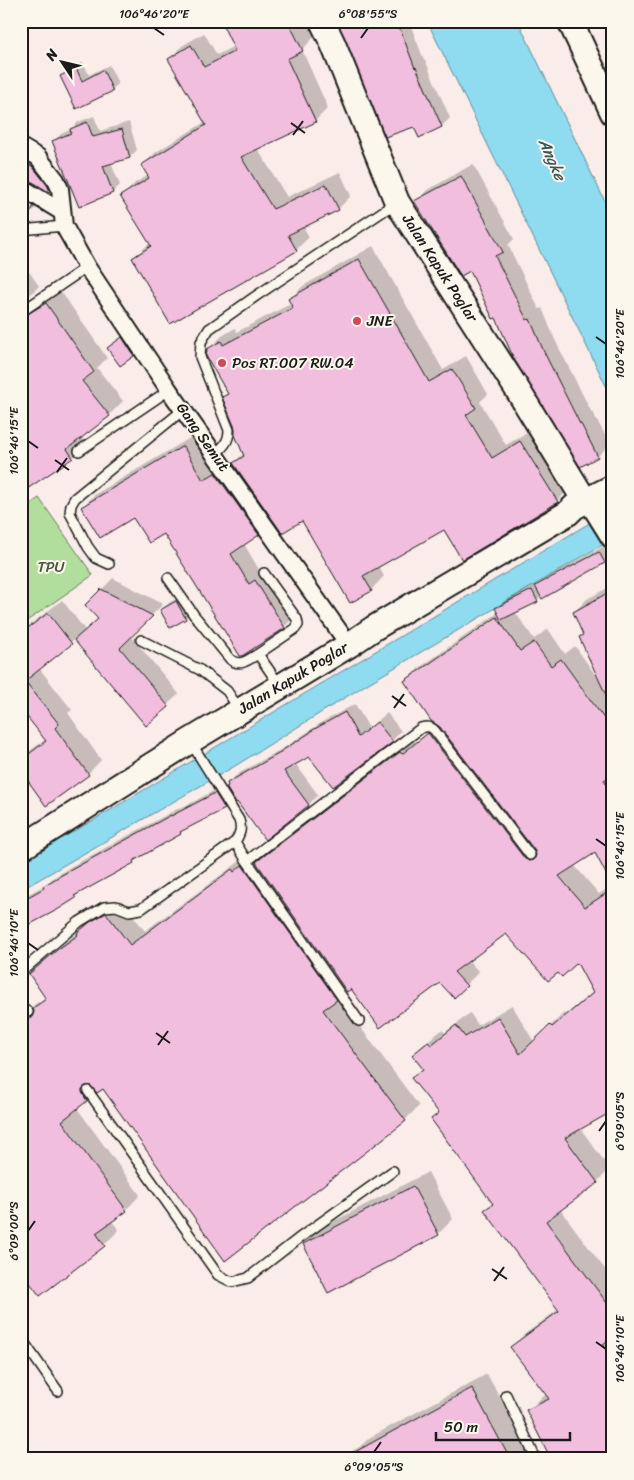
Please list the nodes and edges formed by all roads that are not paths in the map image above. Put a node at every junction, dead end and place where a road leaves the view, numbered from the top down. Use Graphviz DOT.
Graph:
graph roads {
  1 [pos="322,21"];
  2 [pos="576,25"];
  3 [pos="613,113"];
  4 [pos="21,146"];
  5 [pos="21,187"];
  6 [pos="397,202"];
  7 [pos="63,219"];
  8 [pos="21,230"];
  9 [pos="86,267"];
  10 [pos="21,312"];
  11 [pos="169,390"];
  12 [pos="183,410"];
  13 [pos="79,451"];
  14 [pos="215,454"];
  15 [pos="596,500"];
  16 [pos="613,536"];
  17 [pos="108,564"];
  18 [pos="264,573"];
  19 [pos="168,578"];
  20 [pos="141,640"];
  21 [pos="348,645"];
  22 [pos="258,654"];
  23 [pos="280,686"];
  24 [pos="240,710"];
  25 [pos="193,747"];
  26 [pos="235,842"];
  27 [pos="21,848"];
  28 [pos="530,855"];
  29 [pos="247,861"];
  30 [pos="21,972"];
  31 [pos="359,1021"];
  32 [pos="88,1091"];
  33 [pos="393,1171"];
  34 [pos="21,1338"];
  35 [pos="58,1391"];
  36 [pos="506,1395"];
  37 [pos="536,1459"];
  1 -- 6 [label="street, Jalan Kapuk Poglar"];
  2 -- 3 [label="street"];
  4 -- 7 [label="street, Gang Semut"];
  5 -- 7 [label="street"];
  6 -- 14 [label="lane"];
  6 -- 15 [label="street, Jalan Kapuk Poglar"];
  7 -- 8 [label="lane"];
  7 -- 9 [label="street, Gang Semut"];
  9 -- 10 [label="lane"];
  9 -- 11 [label="street, Gang Semut"];
  11 -- 12 [label="street, Gang Semut"];
  11 -- 13 [label="lane"];
  12 -- 14 [label="street, Gang Semut"];
  12 -- 17 [label="lane"];
  14 -- 21 [label="street, Gang Semut"];
  15 -- 16 [label="street"];
  15 -- 21 [label="street, Jalan Kapuk Poglar"];
  18 -- 22 [label="lane"];
  19 -- 22 [label="lane"];
  20 -- 24 [label="lane"];
  21 -- 23 [label="street, Jalan Kapuk Poglar"];
  22 -- 23 [label="lane"];
  23 -- 24 [label="street, Jalan Kapuk Poglar"];
  24 -- 25 [label="street, Jalan Kapuk Poglar"];
  25 -- 26 [label="lane"];
  25 -- 27 [label="street, Jalan Kapuk Poglar"];
  26 -- 29 [label="lane"];
  26 -- 30 [label="lane"];
  28 -- 29 [label="lane"];
  29 -- 31 [label="lane"];
  32 -- 33 [label="lane"];
  34 -- 35 [label="lane"];
  36 -- 37 [label="lane"];
}
